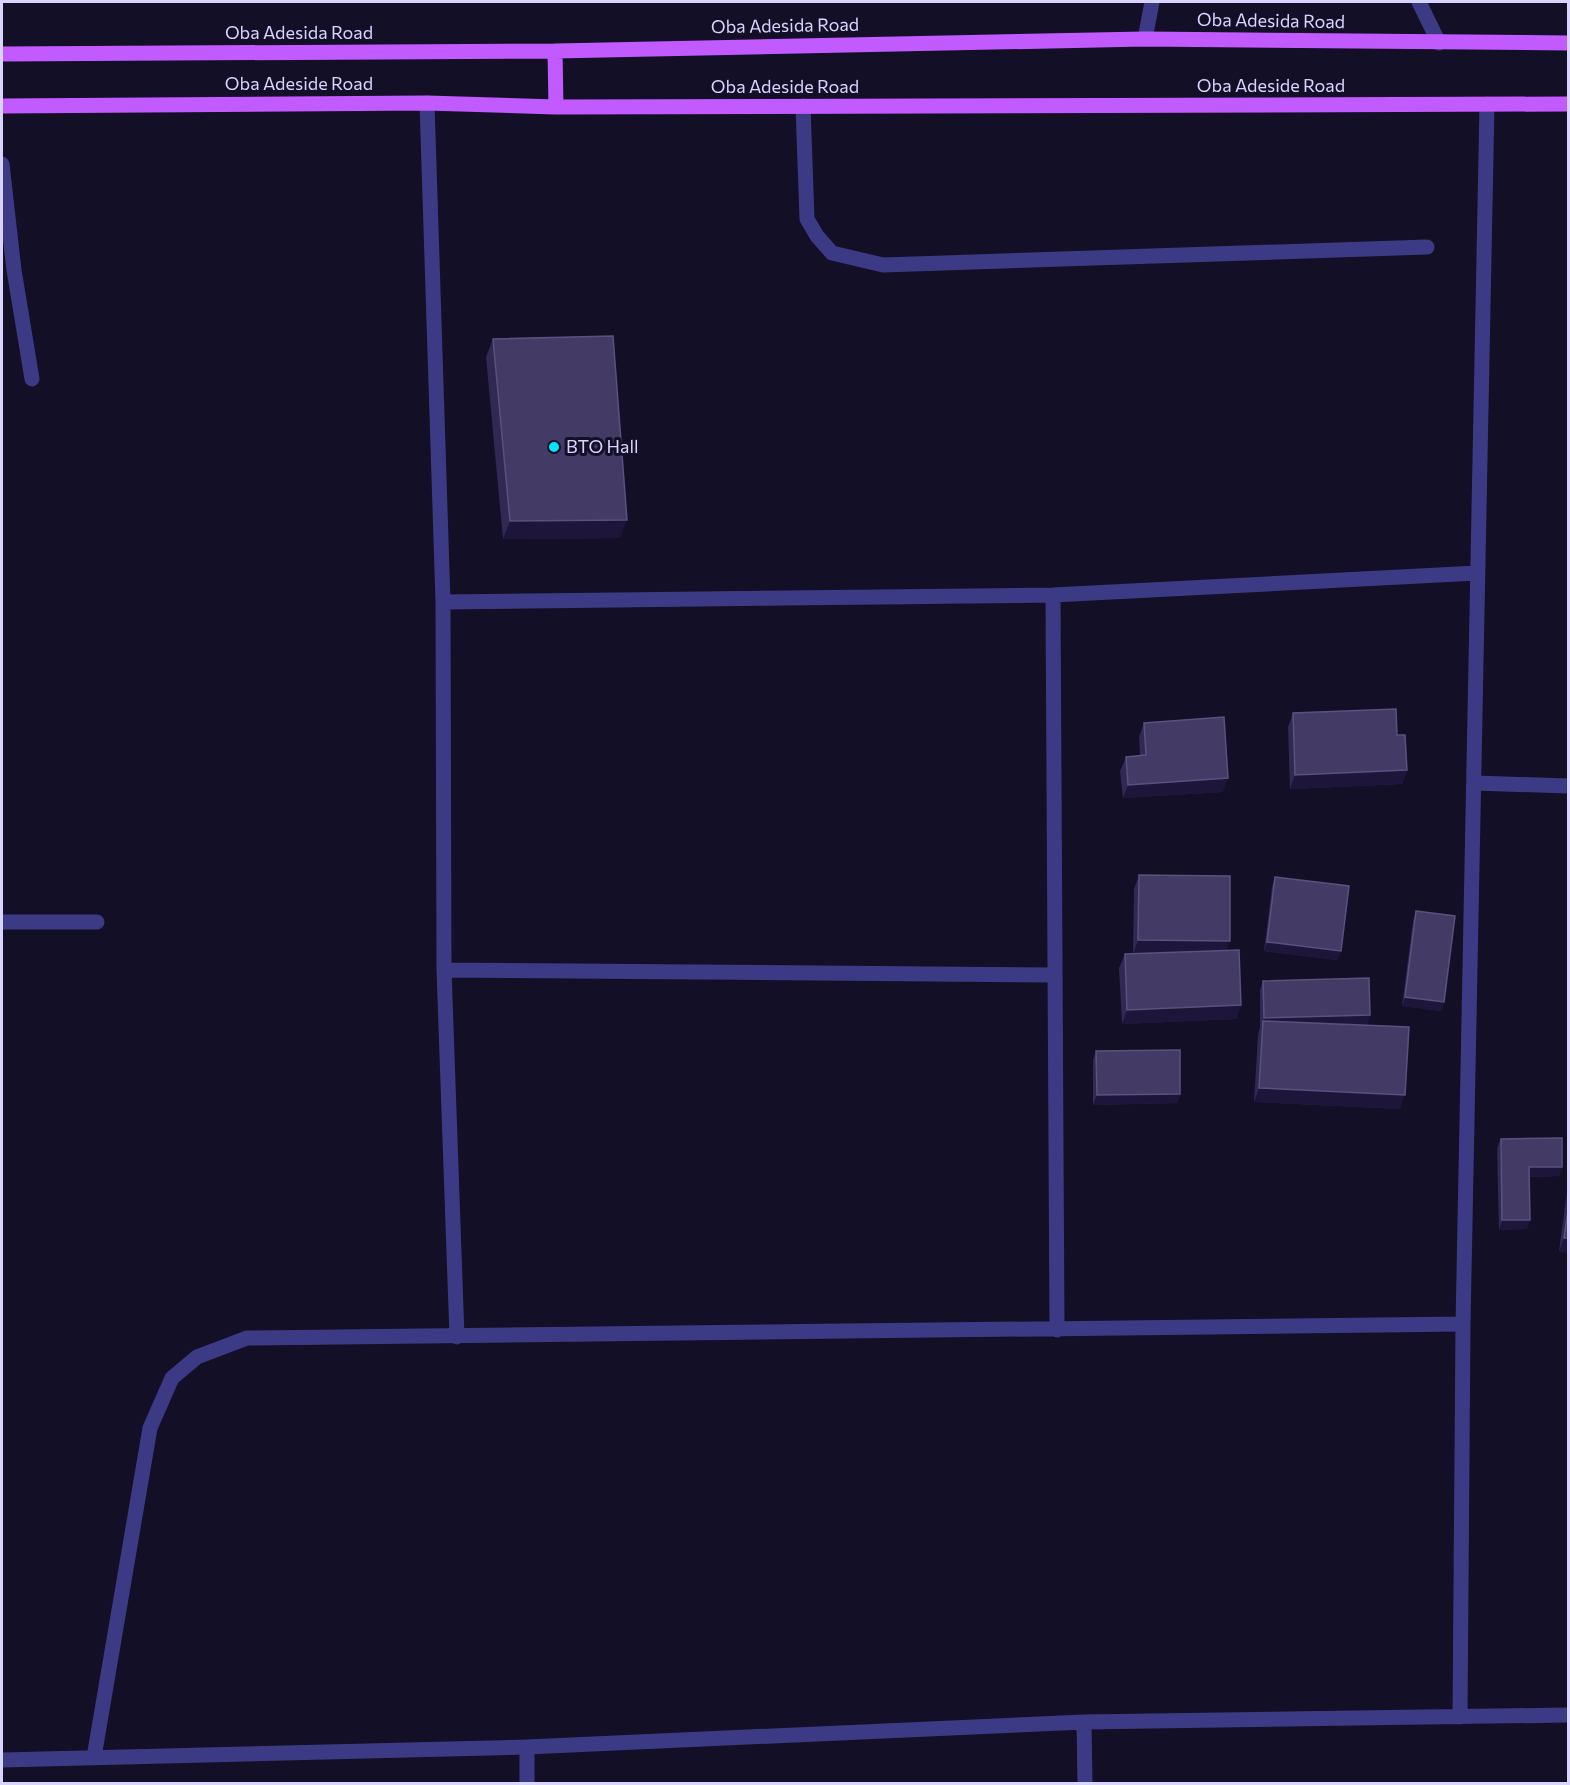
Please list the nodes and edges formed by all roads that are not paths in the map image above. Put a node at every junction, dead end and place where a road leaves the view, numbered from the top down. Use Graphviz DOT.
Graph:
graph roads {
  1 [pos="1152,2"];
  2 [pos="1419,2"];
  3 [pos="1145,39"];
  4 [pos="1439,43"];
  5 [pos="1569,43"];
  6 [pos="555,51"];
  7 [pos="2,54"];
  8 [pos="427,103"];
  9 [pos="1569,104"];
  10 [pos="1487,105"];
  11 [pos="2,106"];
  12 [pos="803,106"];
  13 [pos="555,107"];
  14 [pos="2,164"];
  15 [pos="1427,246"];
  16 [pos="32,379"];
  17 [pos="1477,573"];
  18 [pos="1053,595"];
  19 [pos="443,602"];
  20 [pos="1475,783"];
  21 [pos="1569,786"];
  22 [pos="2,922"];
  23 [pos="98,922"];
  24 [pos="444,970"];
  25 [pos="1054,975"];
  26 [pos="1464,1324"];
  27 [pos="1057,1330"];
  28 [pos="457,1337"];
  29 [pos="1569,1715"];
  30 [pos="1460,1717"];
  31 [pos="1084,1722"];
  32 [pos="527,1747"];
  33 [pos="94,1757"];
  34 [pos="2,1760"];
  35 [pos="527,1784"];
  36 [pos="1085,1784"];
  1 -- 3 [label="street"];
  2 -- 4 [label="street"];
  3 -- 4 [label="main road, Oba Adesida Road"];
  3 -- 6 [label="main road, Oba Adesida Road"];
  4 -- 5 [label="main road, Oba Adesida Road"];
  6 -- 7 [label="main road, Oba Adesida Road"];
  6 -- 13 [label="main road"];
  8 -- 11 [label="main road, Oba Adeside Road"];
  8 -- 13 [label="main road, Oba Adeside Road"];
  8 -- 19 [label="street"];
  9 -- 10 [label="main road, Oba Adeside Road"];
  10 -- 12 [label="main road, Oba Adeside Road"];
  10 -- 17 [label="street"];
  12 -- 13 [label="main road, Oba Adeside Road"];
  12 -- 15 [label="street"];
  14 -- 16 [label="street"];
  17 -- 18 [label="street"];
  17 -- 20 [label="street"];
  18 -- 19 [label="street"];
  18 -- 25 [label="street"];
  19 -- 24 [label="street"];
  20 -- 21 [label="street"];
  20 -- 26 [label="street"];
  22 -- 23 [label="street"];
  24 -- 25 [label="street"];
  24 -- 28 [label="street"];
  25 -- 27 [label="street"];
  26 -- 27 [label="street"];
  26 -- 30 [label="street"];
  27 -- 28 [label="street"];
  28 -- 33 [label="street"];
  29 -- 30 [label="street"];
  30 -- 31 [label="street"];
  31 -- 32 [label="street"];
  31 -- 36 [label="street"];
  32 -- 33 [label="street"];
  32 -- 35 [label="street"];
  33 -- 34 [label="street"];
}
